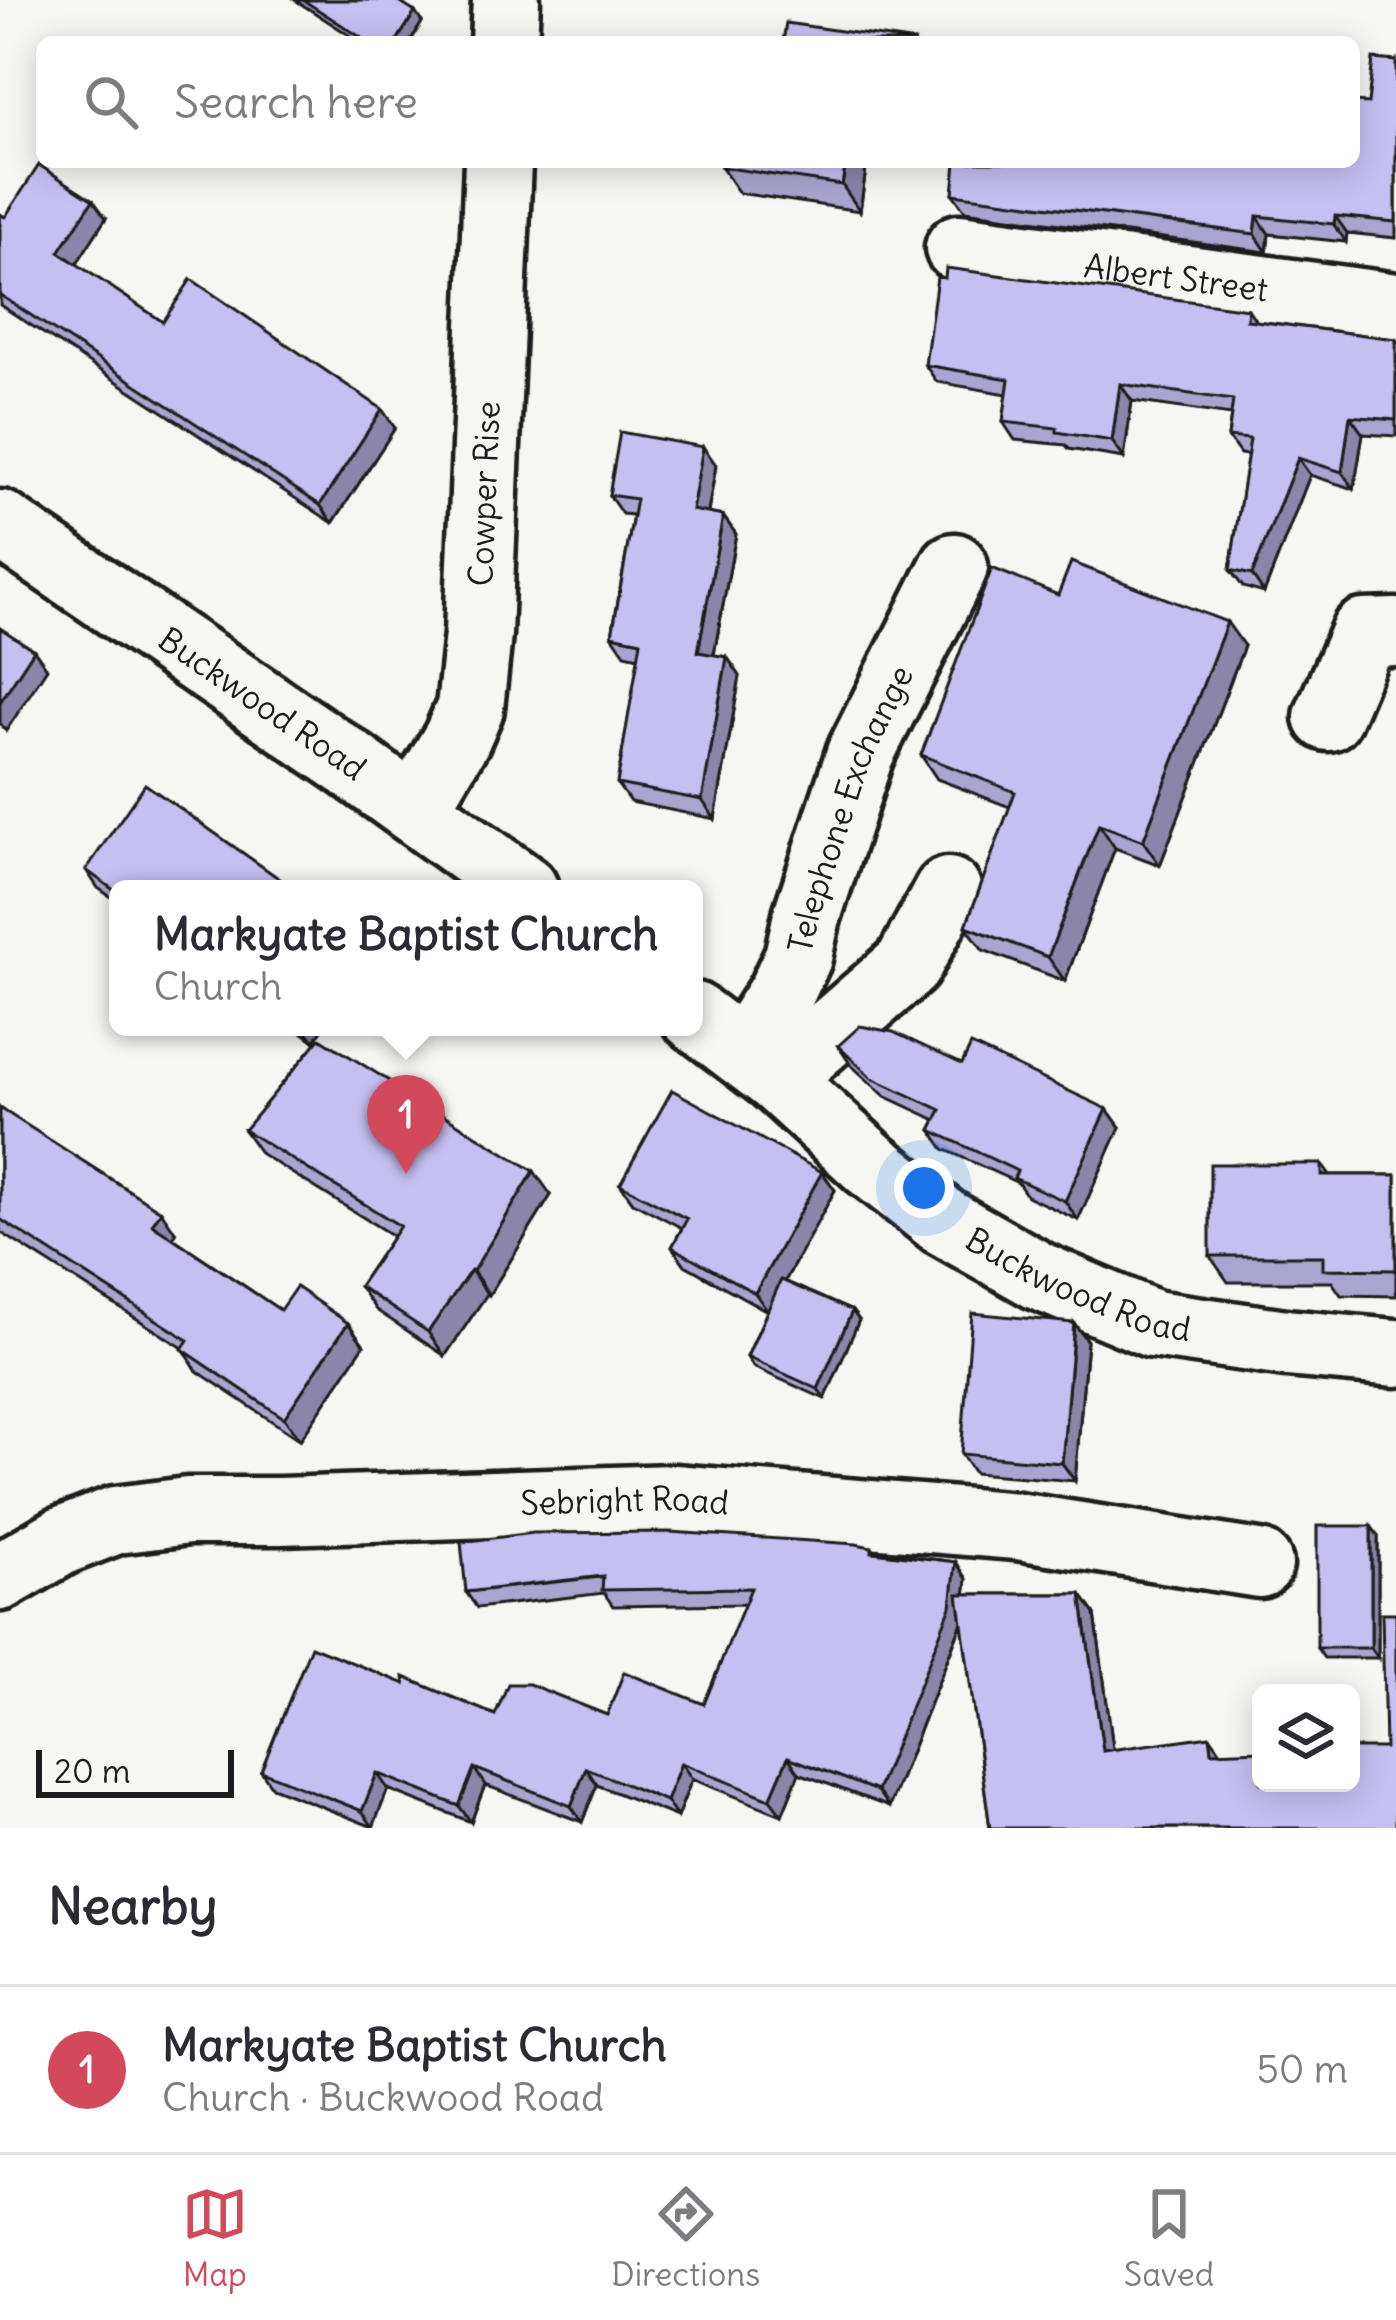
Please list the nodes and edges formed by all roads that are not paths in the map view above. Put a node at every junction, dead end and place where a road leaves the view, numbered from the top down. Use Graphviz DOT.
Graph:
graph roads {
  1 [pos="506,0"];
  2 [pos="504,36"];
  3 [pos="499,168"];
  4 [pos="959,248"];
  5 [pos="1396,307"];
  6 [pos="0,524"];
  7 [pos="955,567"];
  8 [pos="1396,632"];
  9 [pos="1328,717"];
  10 [pos="415,809"];
  11 [pos="512,880"];
  12 [pos="948,891"];
  13 [pos="738,1049"];
  14 [pos="1396,1353"];
  15 [pos="1259,1564"];
  16 [pos="0,1577"];
  1 -- 2 [label="street"];
  3 -- 10 [label="street, Cowper Rise"];
  4 -- 5 [label="street, Albert Street"];
  6 -- 10 [label="street, Buckwood Road"];
  7 -- 13 [label="street, Telephone Exchange"];
  8 -- 9 [label="street"];
  10 -- 11 [label="street, Buckwood Road"];
  12 -- 13 [label="street"];
  13 -- 14 [label="street, Buckwood Road"];
  15 -- 16 [label="street, Sebright Road"];
}
